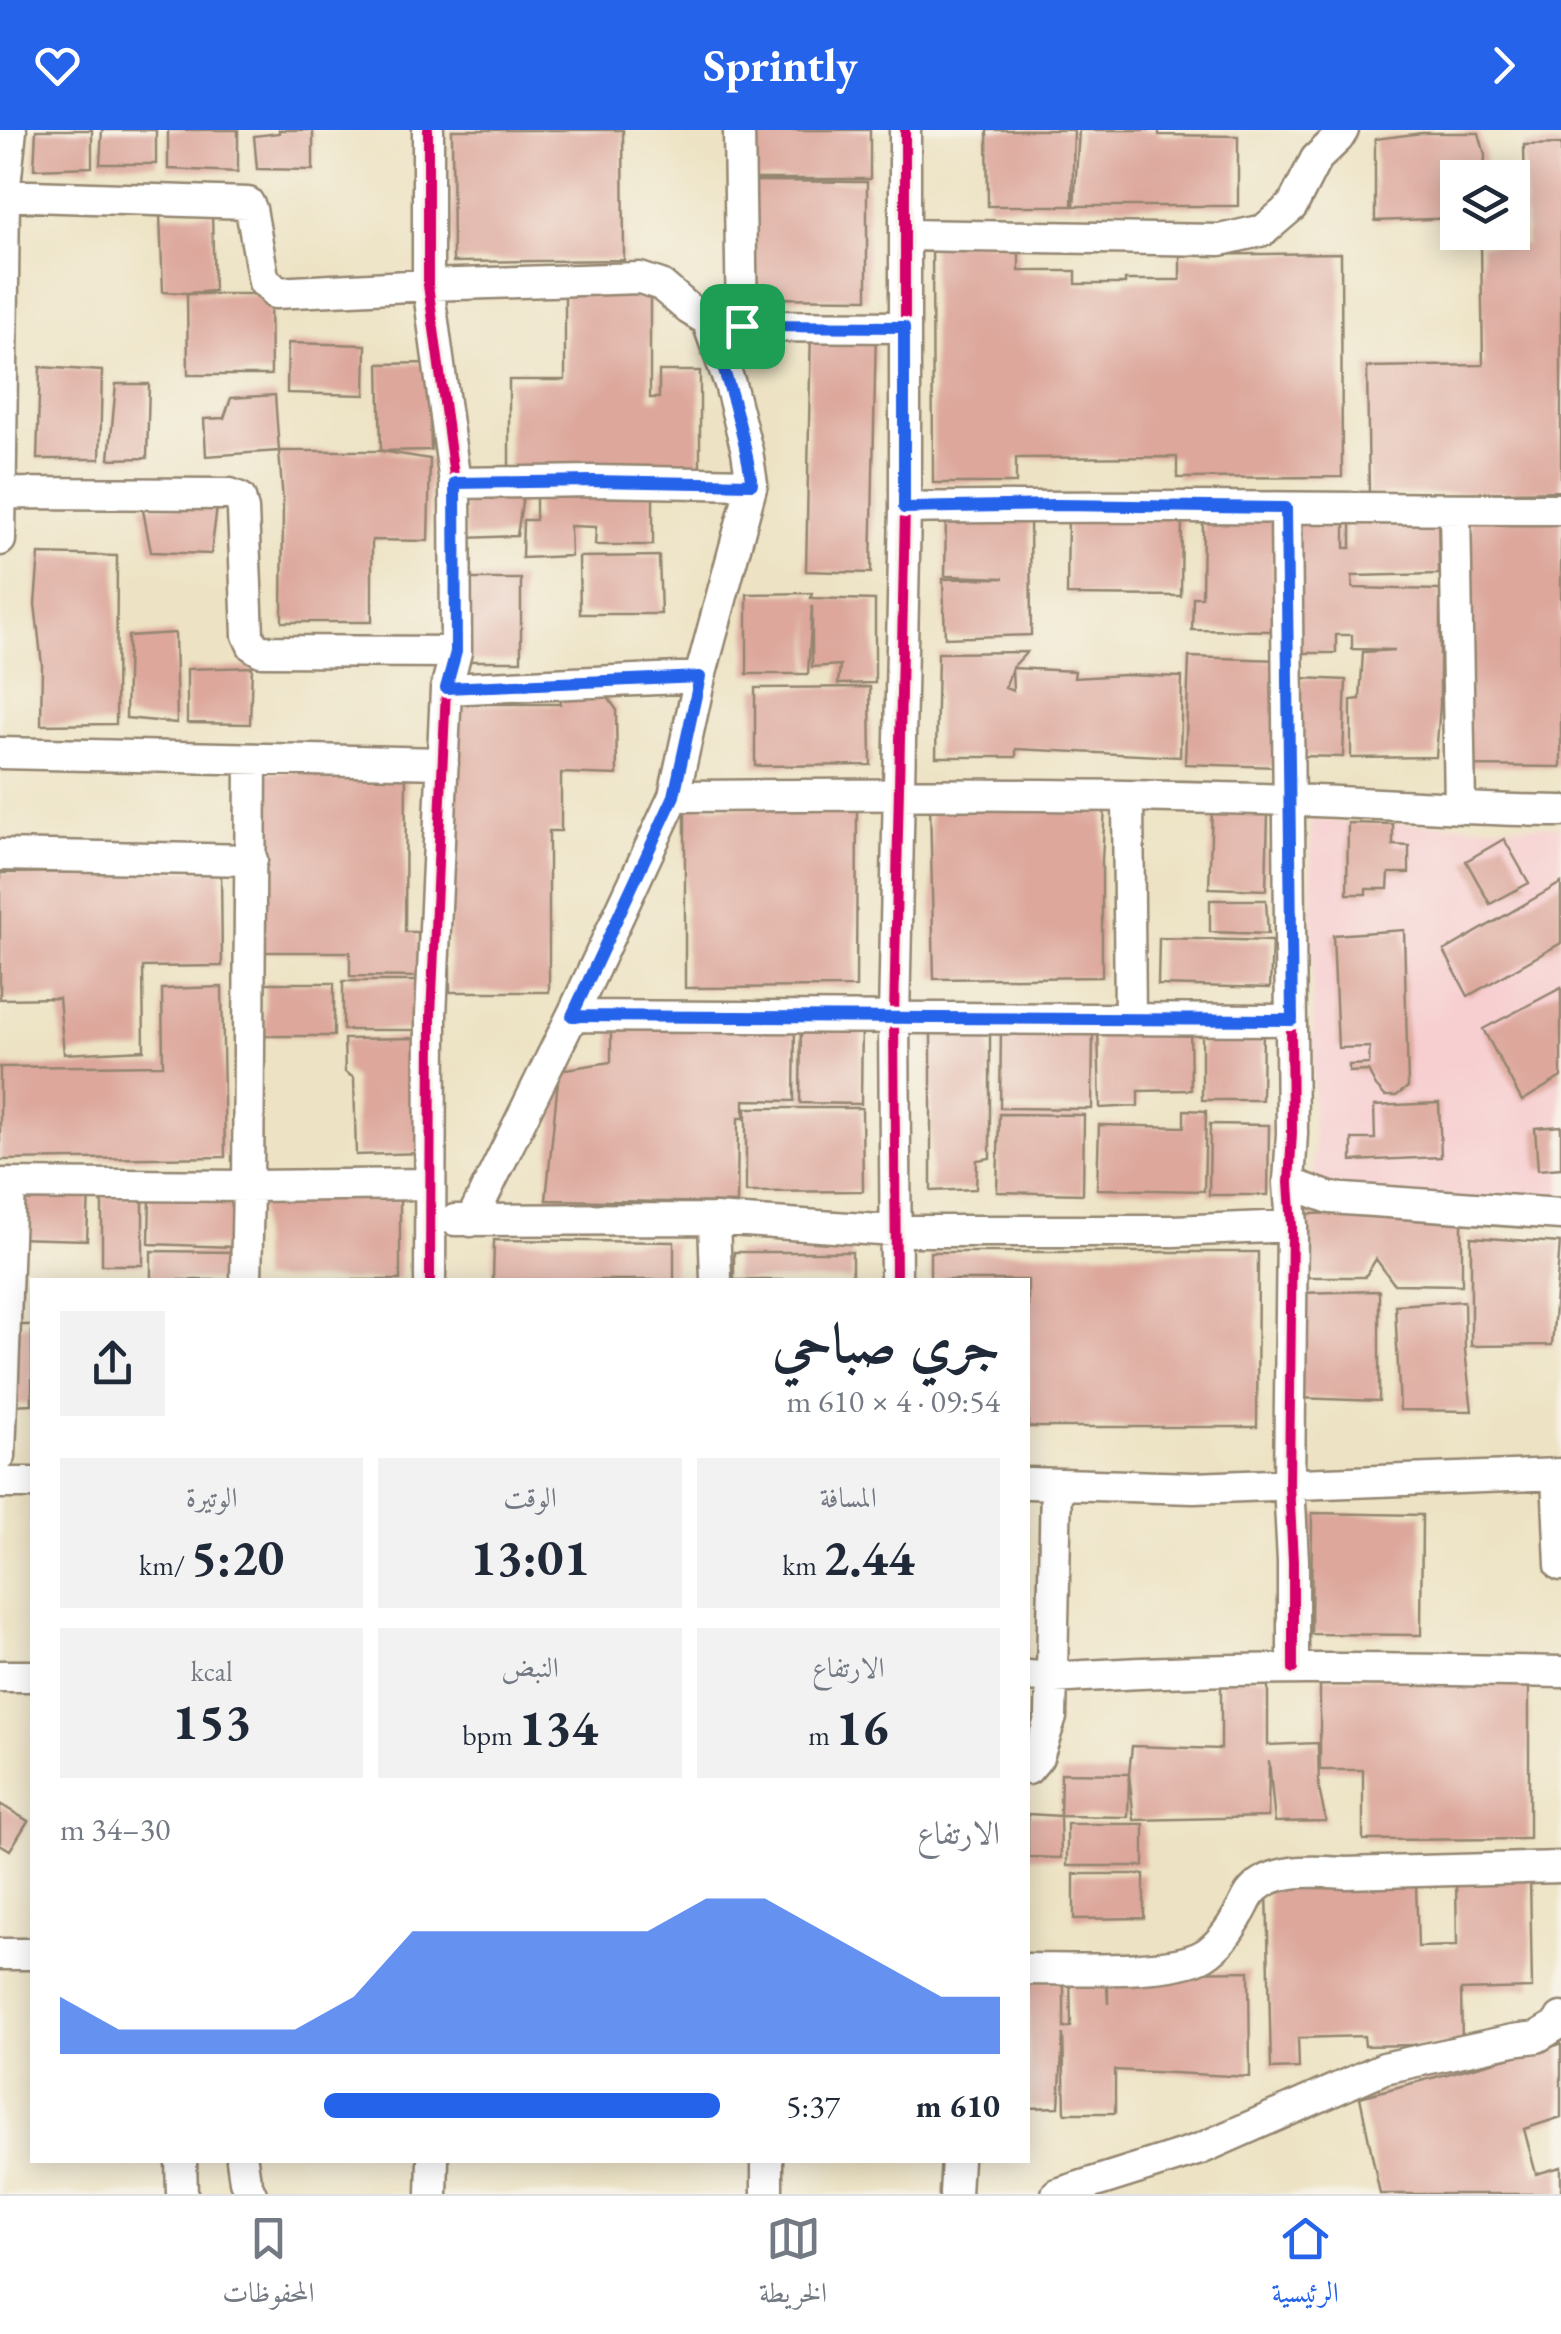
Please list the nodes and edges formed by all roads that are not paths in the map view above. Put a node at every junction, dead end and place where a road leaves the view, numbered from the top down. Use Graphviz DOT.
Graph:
graph roads {
  1 [pos="10,130"];
  2 [pos="428,130"];
  3 [pos="739,130"];
  4 [pos="904,130"];
  5 [pos="1343,130"];
  6 [pos="2,196"];
  7 [pos="904,235"];
  8 [pos="428,284"];
  9 [pos="707,320"];
  10 [pos="742,326"];
  11 [pos="904,327"];
  12 [pos="455,483"];
  13 [pos="752,484"];
  14 [pos="0,492"];
  15 [pos="904,508"];
  16 [pos="1286,508"];
  17 [pos="1455,509"];
  18 [pos="1561,509"];
  19 [pos="0,540"];
  20 [pos="456,652"];
  21 [pos="700,677"];
  22 [pos="446,688"];
  23 [pos="0,752"];
  24 [pos="252,760"];
  25 [pos="443,763"];
  26 [pos="899,794"];
  27 [pos="674,796"];
  28 [pos="1128,797"];
  29 [pos="1288,800"];
  30 [pos="1460,807"];
  31 [pos="1561,811"];
  32 [pos="0,856"];
  33 [pos="252,860"];
  34 [pos="572,1016"];
  35 [pos="894,1018"];
  36 [pos="1130,1020"];
  37 [pos="1292,1020"];
  38 [pos="1289,1183"];
  39 [pos="5,1184"];
  40 [pos="430,1184"];
  41 [pos="248,1186"];
  42 [pos="1561,1214"];
  43 [pos="430,1218"];
  44 [pos="714,1219"];
  45 [pos="471,1221"];
  46 [pos="1292,1226"];
  47 [pos="895,1231"];
  48 [pos="246,1278"];
  49 [pos="430,1278"];
  50 [pos="716,1278"];
  51 [pos="896,1278"];
  52 [pos="0,1456"];
  53 [pos="1559,1475"];
  54 [pos="30,1483"];
  55 [pos="0,1484"];
  56 [pos="1042,1484"];
  57 [pos="1289,1484"];
  58 [pos="1561,1565"];
  59 [pos="1293,1670"];
  60 [pos="1561,1672"];
  61 [pos="0,1676"];
  62 [pos="30,1676"];
  63 [pos="1041,1677"];
  64 [pos="1030,1767"];
  65 [pos="1561,1868"];
  66 [pos="0,1954"];
  67 [pos="30,1954"];
  68 [pos="1030,1970"];
  69 [pos="1561,2018"];
  70 [pos="181,2163"];
  71 [pos="242,2163"];
  72 [pos="433,2163"];
  73 [pos="766,2163"];
  74 [pos="957,2163"];
  75 [pos="182,2194"];
  76 [pos="251,2194"];
  77 [pos="432,2194"];
  78 [pos="767,2194"];
  79 [pos="955,2194"];
  80 [pos="1056,2194"];
  1 -- 6 [label="street"];
  2 -- 8 [label="street"];
  3 -- 10 [label="street"];
  4 -- 7 [label="street"];
  5 -- 7 [label="street"];
  6 -- 8 [label="street"];
  6 -- 14 [label="street"];
  7 -- 11 [label="street"];
  8 -- 9 [label="street"];
  8 -- 12 [label="street"];
  9 -- 10 [label="street"];
  9 -- 13 [label="street"];
  10 -- 11 [label="street"];
  11 -- 15 [label="street"];
  12 -- 13 [label="street"];
  12 -- 20 [label="street"];
  13 -- 21 [label="street"];
  14 -- 19 [label="street"];
  14 -- 20 [label="street"];
  15 -- 16 [label="street"];
  15 -- 26 [label="street"];
  16 -- 17 [label="street"];
  16 -- 29 [label="street"];
  17 -- 18 [label="street"];
  17 -- 30 [label="street"];
  20 -- 22 [label="street"];
  21 -- 22 [label="street"];
  21 -- 27 [label="street"];
  22 -- 25 [label="street"];
  23 -- 24 [label="street"];
  24 -- 25 [label="street"];
  24 -- 33 [label="street"];
  25 -- 40 [label="street"];
  26 -- 27 [label="street"];
  26 -- 28 [label="street"];
  26 -- 35 [label="street"];
  27 -- 34 [label="street"];
  28 -- 29 [label="street"];
  28 -- 36 [label="street"];
  29 -- 30 [label="street"];
  29 -- 37 [label="street"];
  30 -- 31 [label="street"];
  32 -- 33 [label="street"];
  33 -- 41 [label="street"];
  34 -- 35 [label="street"];
  34 -- 45 [label="street"];
  35 -- 36 [label="street"];
  35 -- 47 [label="street"];
  36 -- 37 [label="street"];
  37 -- 38 [label="street"];
  38 -- 42 [label="street"];
  38 -- 46 [label="street"];
  39 -- 41 [label="street"];
  39 -- 52 [label="street"];
  40 -- 41 [label="street"];
  40 -- 43 [label="street"];
  41 -- 48 [label="street"];
  43 -- 45 [label="street"];
  43 -- 49 [label="street"];
  44 -- 45 [label="street"];
  44 -- 47 [label="street"];
  44 -- 50 [label="street"];
  46 -- 47 [label="street"];
  46 -- 57 [label="street"];
  47 -- 51 [label="street"];
  53 -- 57 [label="street"];
  53 -- 58 [label="street"];
  54 -- 55 [label="street"];
  56 -- 57 [label="street"];
  56 -- 63 [label="street"];
  57 -- 59 [label="street"];
  59 -- 60 [label="street"];
  59 -- 63 [label="street"];
  61 -- 62 [label="street"];
  63 -- 64 [label="street"];
  65 -- 68 [label="street"];
  66 -- 67 [label="street"];
  69 -- 80 [label="street"];
  70 -- 75 [label="street"];
  71 -- 76 [label="street"];
  72 -- 77 [label="street"];
  73 -- 78 [label="street"];
  74 -- 79 [label="street"];
}
